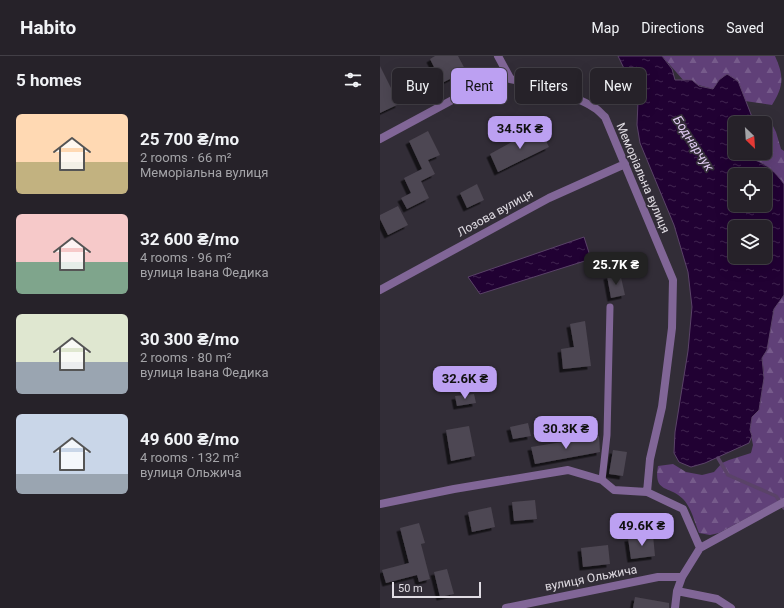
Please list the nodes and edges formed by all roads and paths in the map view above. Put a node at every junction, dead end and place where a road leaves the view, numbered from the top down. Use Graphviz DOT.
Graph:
graph roads {
  1 [pos="498,56"];
  2 [pos="510,78"];
  3 [pos="380,139"];
  4 [pos="625,164"];
  5 [pos="380,290"];
  6 [pos="610,307"];
  7 [pos="602,480"];
  8 [pos="647,492"];
  9 [pos="784,502"];
  10 [pos="380,504"];
  11 [pos="700,548"];
  12 [pos="682,577"];
  13 [pos="677,591"];
  14 [pos="506,608"];
  15 [pos="675,608"];
  16 [pos="731,608"];
  1 -- 2 [label="street"];
  2 -- 3 [label="street, Меморіальна вулиця"];
  2 -- 4 [label="street, Меморіальна вулиця"];
  4 -- 5 [label="street, Лозова вулиця"];
  4 -- 8 [label="street, Меморіальна вулиця"];
  6 -- 7 [label="lane"];
  7 -- 8 [label="street"];
  7 -- 10 [label="street"];
  8 -- 11 [label="street"];
  9 -- 11 [label="street"];
  11 -- 12 [label="street"];
  12 -- 13 [label="street"];
  12 -- 14 [label="street, вулиця Ольжича"];
  13 -- 15 [label="street"];
  13 -- 16 [label="street"];
}
